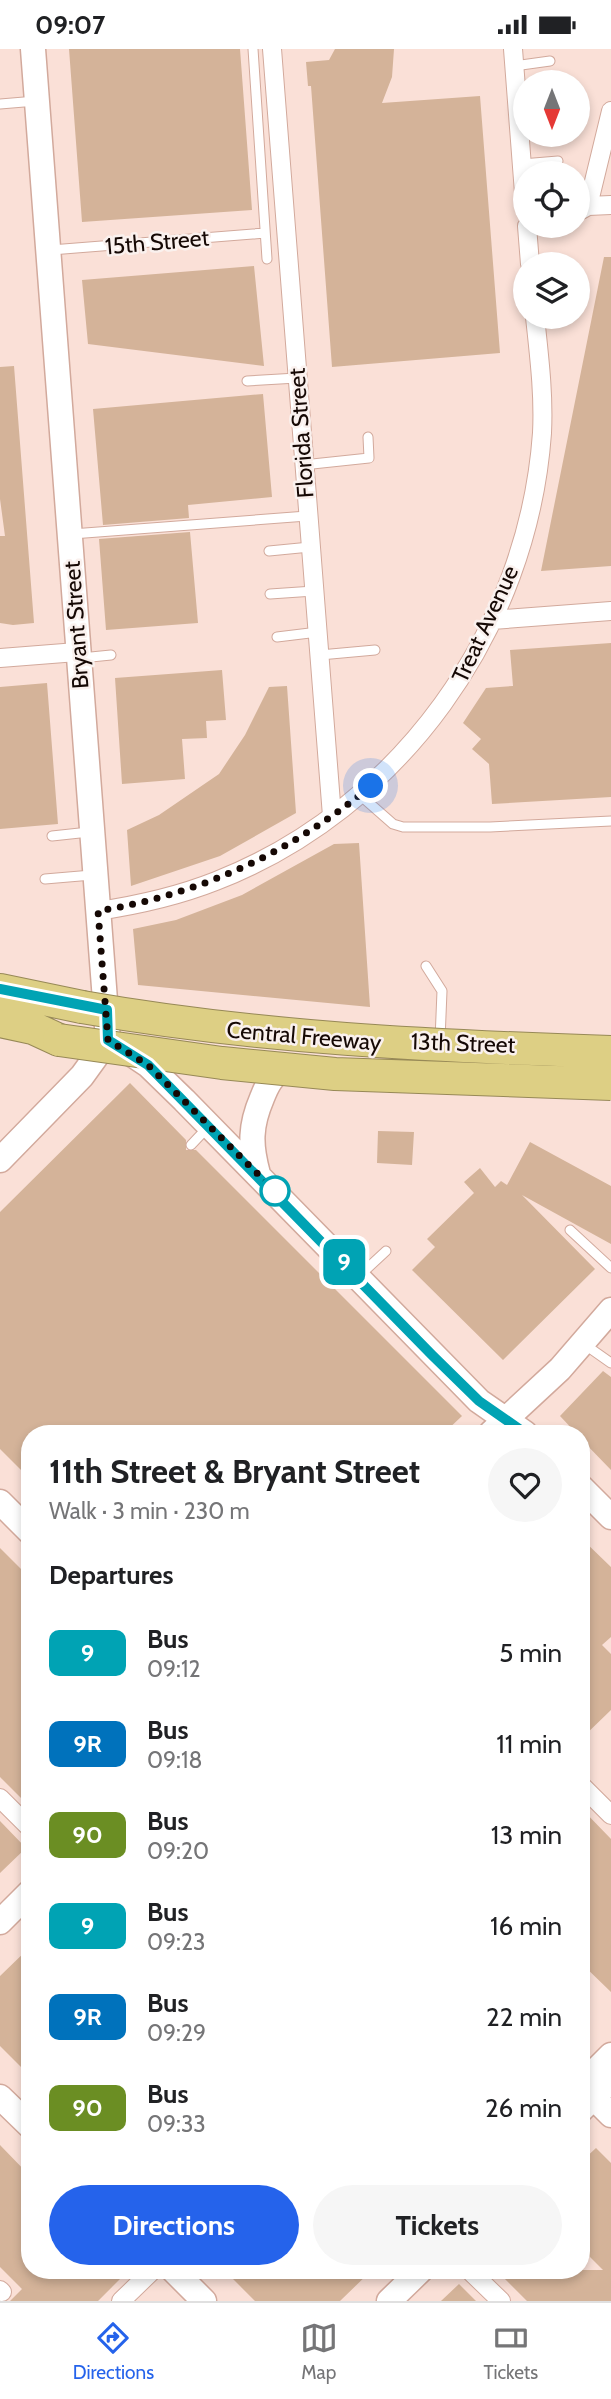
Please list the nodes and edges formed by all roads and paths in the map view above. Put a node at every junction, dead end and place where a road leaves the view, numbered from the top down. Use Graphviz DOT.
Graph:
graph roads {
  1 [pos="33,49"];
  2 [pos="253,49"];
  3 [pos="272,49"];
  4 [pos="513,58"];
  5 [pos="550,61"];
  6 [pos="37,101"];
  7 [pos="0,104"];
  8 [pos="611,111"];
  9 [pos="590,184"];
  10 [pos="611,205"];
  11 [pos="590,208"];
  12 [pos="265,233"];
  13 [pos="49,251"];
  14 [pos="267,259"];
  15 [pos="536,329"];
  16 [pos="297,378"];
  17 [pos="247,381"];
  18 [pos="368,437"];
  19 [pos="303,465"];
  20 [pos="307,516"];
  21 [pos="70,534"];
  22 [pos="310,547"];
  23 [pos="269,551"];
  24 [pos="314,591"];
  25 [pos="270,594"];
  26 [pos="611,611"];
  27 [pos="492,620"];
  28 [pos="318,632"];
  29 [pos="277,637"];
  30 [pos="375,650"];
  31 [pos="77,655"];
  32 [pos="111,655"];
  33 [pos="320,655"];
  34 [pos="0,658"];
  35 [pos="360,795"];
  36 [pos="332,816"];
  37 [pos="611,821"];
  38 [pos="91,831"];
  39 [pos="52,836"];
  40 [pos="94,875"];
  41 [pos="45,879"];
  42 [pos="98,911"];
  43 [pos="426,966"];
  44 [pos="0,989"];
  45 [pos="107,1010"];
  46 [pos="0,1020"];
  47 [pos="59,1040"];
  48 [pos="108,1040"];
  49 [pos="0,1041"];
  50 [pos="440,1042"];
  51 [pos="611,1051"];
  52 [pos="285,1067"];
  53 [pos="611,1083"];
  54 [pos="210,1126"];
  55 [pos="191,1145"];
  56 [pos="2,1155"];
  57 [pos="259,1175"];
  58 [pos="569,1230"];
  59 [pos="386,1251"];
  60 [pos="611,1268"];
  61 [pos="358,1277"];
  62 [pos="611,1310"];
  63 [pos="584,1344"];
  64 [pos="611,1363"];
  65 [pos="504,1425"];
  66 [pos="510,1425"];
  67 [pos="590,1496"];
  68 [pos="0,1502"];
  69 [pos="611,1517"];
  70 [pos="21,1523"];
  71 [pos="590,1794"];
  72 [pos="0,1798"];
  73 [pos="611,1815"];
  74 [pos="21,1819"];
  75 [pos="21,1901"];
  76 [pos="0,1922"];
  77 [pos="611,2055"];
  78 [pos="593,2096"];
  79 [pos="0,2097"];
  80 [pos="21,2117"];
  81 [pos="144,2279"];
  82 [pos="182,2279"];
  83 [pos="412,2279"];
  84 [pos="478,2279"];
  85 [pos="121,2301"];
  86 [pos="204,2301"];
  87 [pos="389,2301"];
  88 [pos="500,2301"];
  1 -- 6 [label="main road, Bryant Street"];
  2 -- 12 [label="lane"];
  3 -- 16 [label="street, Florida Street"];
  4 -- 5 [label="lane"];
  6 -- 7 [label="lane"];
  6 -- 13 [label="main road, Bryant Street"];
  8 -- 9 [label="street"];
  10 -- 11 [label="street"];
  12 -- 13 [label="lane, 15th Street"];
  12 -- 14 [label="lane"];
  13 -- 21 [label="main road, Bryant Street"];
  15 -- 27 [label="street, Treat Avenue"];
  16 -- 17 [label="lane"];
  16 -- 19 [label="street, Florida Street"];
  18 -- 19 [label="lane"];
  19 -- 20 [label="street, Florida Street"];
  20 -- 21 [label="lane"];
  20 -- 22 [label="street, Florida Street"];
  21 -- 31 [label="main road, Bryant Street"];
  22 -- 23 [label="lane"];
  22 -- 24 [label="street, Florida Street"];
  24 -- 25 [label="lane"];
  24 -- 28 [label="street, Florida Street"];
  26 -- 27 [label="street"];
  27 -- 35 [label="street, Treat Avenue"];
  28 -- 29 [label="lane"];
  28 -- 33 [label="street, Florida Street"];
  30 -- 33 [label="lane"];
  31 -- 32 [label="lane"];
  31 -- 34 [label="street"];
  31 -- 38 [label="main road, Bryant Street"];
  33 -- 36 [label="street, Florida Street"];
  35 -- 36 [label="street, Treat Avenue"];
  35 -- 37 [label="lane"];
  36 -- 42 [label="street, Treat Avenue"];
  38 -- 39 [label="lane"];
  38 -- 40 [label="main road, Bryant Street"];
  40 -- 41 [label="lane"];
  40 -- 42 [label="main road, Bryant Street"];
  42 -- 45 [label="main road, Bryant Street"];
  43 -- 50 [label="lane"];
  44 -- 45 [label="main road, 13th Street"];
  44 -- 51 [label="highway, Central Freeway, bridge"];
  45 -- 48 [label="main road, Bryant Street"];
  45 -- 50 [label="main road, 13th Street"];
  46 -- 47 [label="highway"];
  46 -- 48 [label="main road, 13th Street"];
  47 -- 49 [label="highway, Central Freeway"];
  47 -- 53 [label="highway, Central Freeway, bridge"];
  48 -- 52 [label="main road, 13th Street"];
  48 -- 54 [label="main road"];
  48 -- 56 [label="main road"];
  50 -- 51 [label="main road, 13th Street"];
  52 -- 53 [label="main road, 13th Street"];
  52 -- 57 [label="main road"];
  54 -- 55 [label="lane"];
  54 -- 57 [label="main road"];
  57 -- 61 [label="main road"];
  58 -- 60 [label="lane"];
  59 -- 61 [label="lane"];
  61 -- 65 [label="main road"];
  62 -- 63 [label="main road"];
  63 -- 64 [label="lane"];
  63 -- 66 [label="main road"];
  67 -- 69 [label="main road"];
  68 -- 70 [label="main road"];
  71 -- 73 [label="street"];
  72 -- 74 [label="street"];
  75 -- 76 [label="main road"];
  77 -- 78 [label="main road"];
  79 -- 80 [label="main road"];
  81 -- 85 [label="street"];
  82 -- 86 [label="main road"];
  83 -- 87 [label="main road"];
  84 -- 88 [label="street"];
}
